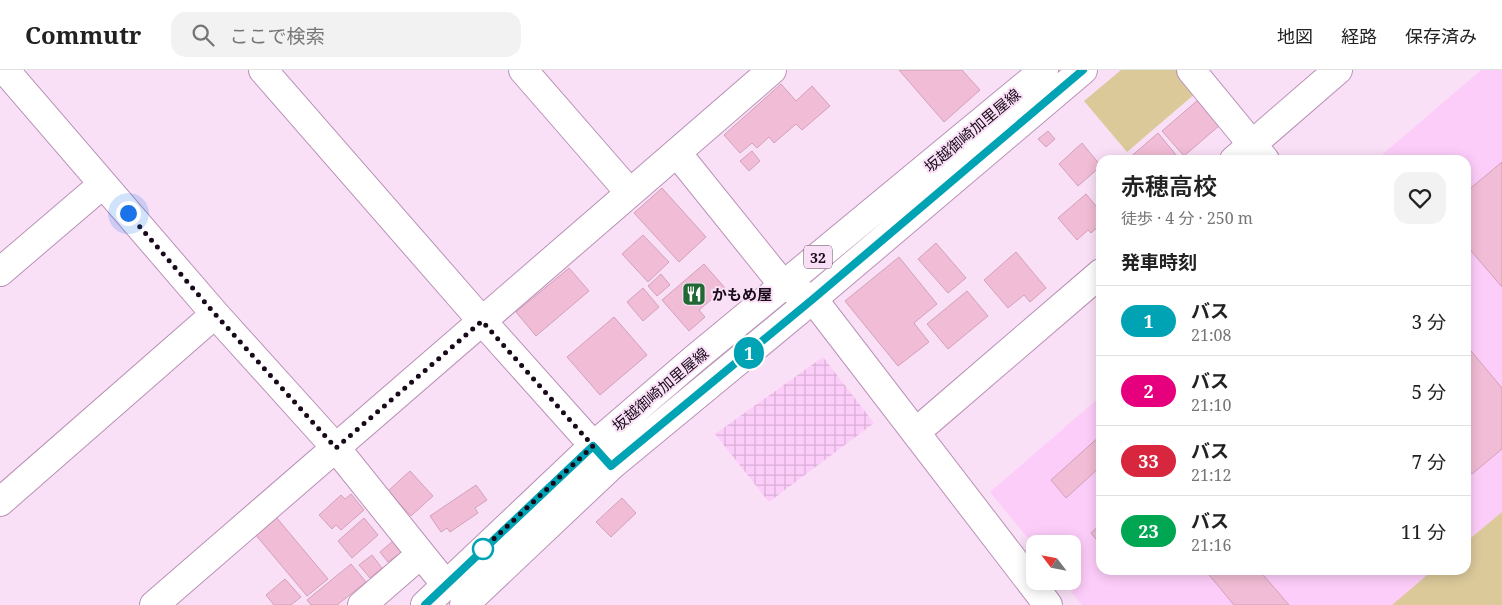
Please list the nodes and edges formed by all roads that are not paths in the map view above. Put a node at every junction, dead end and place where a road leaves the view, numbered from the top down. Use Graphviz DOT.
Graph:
graph roads {
  1 [pos="6,70"];
  2 [pos="263,70"];
  3 [pos="523,70"];
  4 [pos="772,70"];
  5 [pos="1044,70"];
  6 [pos="1083,70"];
  7 [pos="1191,70"];
  8 [pos="1338,70"];
  9 [pos="678,153"];
  10 [pos="1250,155"];
  11 [pos="103,184"];
  12 [pos="630,193"];
  13 [pos="0,272"];
  14 [pos="1096,277"];
  15 [pos="784,286"];
  16 [pos="813,299"];
  17 [pos="215,314"];
  18 [pos="482,321"];
  19 [pos="916,432"];
  20 [pos="593,446"];
  21 [pos="336,448"];
  22 [pos="611,466"];
  23 [pos="0,502"];
  24 [pos="420,554"];
  25 [pos="446,585"];
  26 [pos="154,605"];
  27 [pos="362,605"];
  28 [pos="425,605"];
  29 [pos="465,605"];
  30 [pos="1048,605"];
  1 -- 11 [label="street"];
  2 -- 18 [label="street"];
  3 -- 12 [label="street"];
  4 -- 9 [label="street"];
  5 -- 15 [label="street, 坂越御崎加里屋線 / 32"];
  6 -- 16 [label="street, 坂越御崎加里屋線 / 32"];
  7 -- 10 [label="street"];
  8 -- 10 [label="street"];
  9 -- 12 [label="street"];
  9 -- 15 [label="street"];
  11 -- 13 [label="street"];
  11 -- 17 [label="street"];
  12 -- 18 [label="street"];
  14 -- 19 [label="street"];
  15 -- 16 [label="street"];
  15 -- 20 [label="street, 坂越御崎加里屋線 / 32"];
  16 -- 19 [label="street"];
  16 -- 22 [label="street, 坂越御崎加里屋線 / 32"];
  17 -- 21 [label="street"];
  17 -- 23 [label="street"];
  18 -- 20 [label="street"];
  18 -- 21 [label="street"];
  19 -- 30 [label="street"];
  20 -- 22 [label="street"];
  20 -- 25 [label="street, 坂越御崎加里屋線 / 32"];
  21 -- 24 [label="street"];
  21 -- 26 [label="street"];
  22 -- 29 [label="street, 坂越御崎加里屋線 / 32"];
  24 -- 25 [label="street"];
  24 -- 27 [label="street"];
  25 -- 28 [label="street, 坂越御崎加里屋線 / 32"];
}
